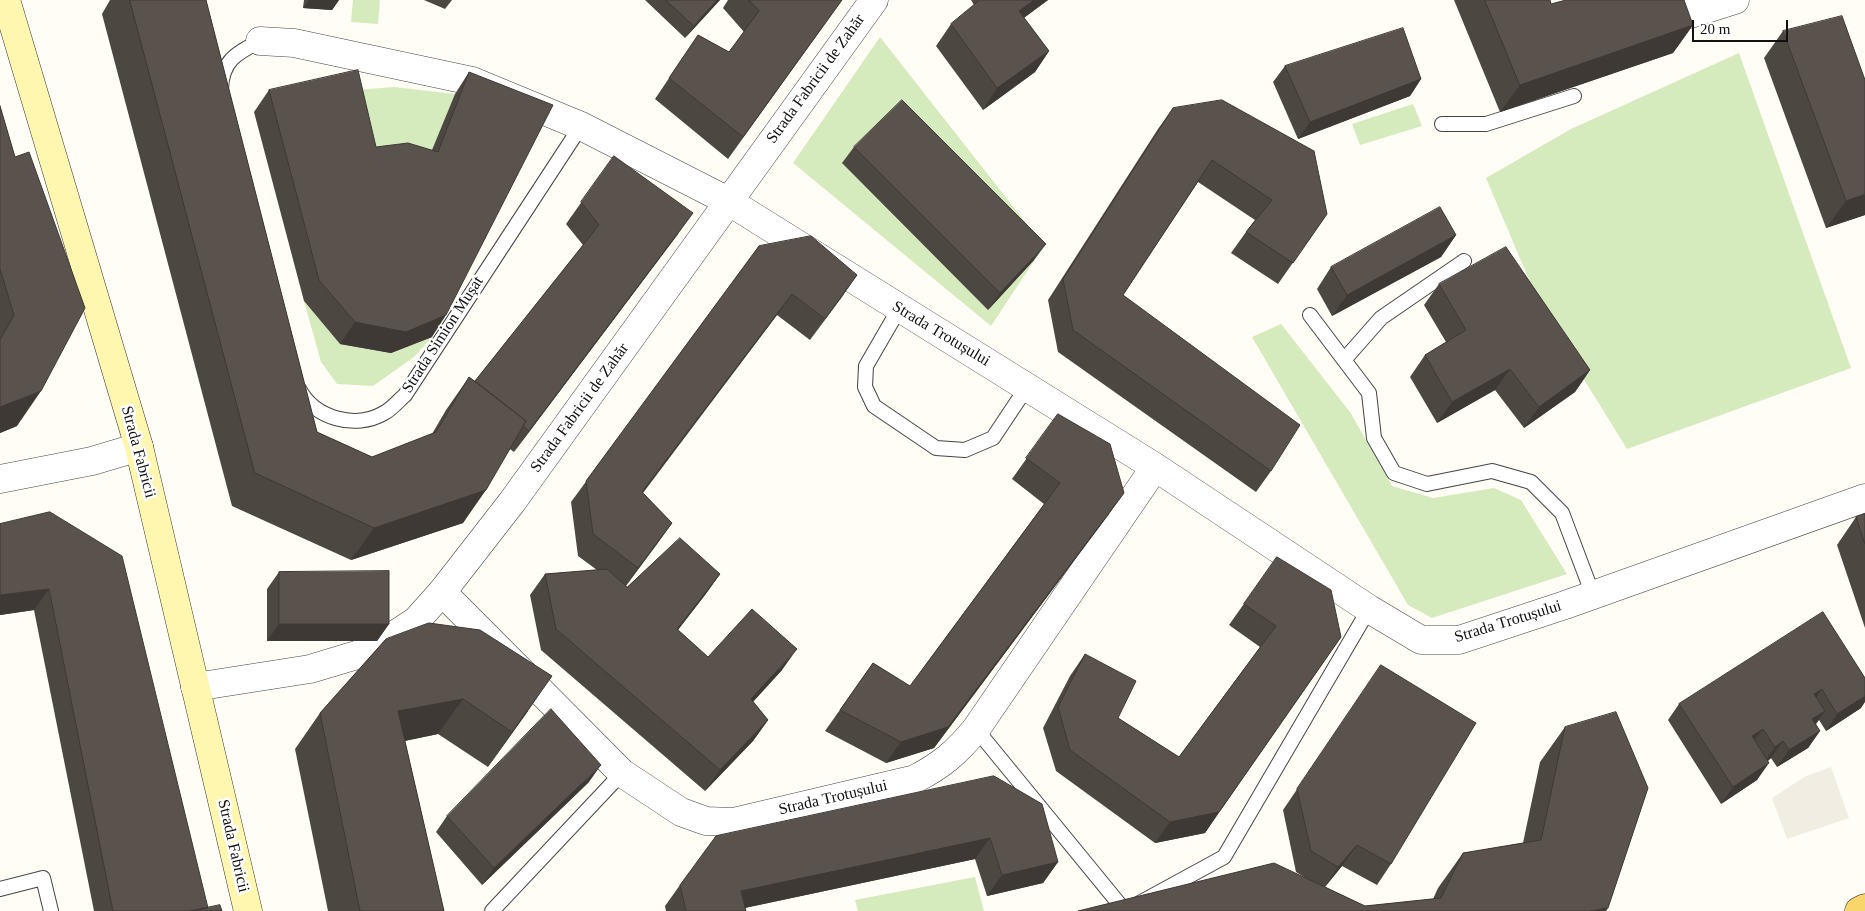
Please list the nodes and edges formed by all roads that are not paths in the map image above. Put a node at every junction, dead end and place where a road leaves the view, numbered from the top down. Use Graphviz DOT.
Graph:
graph roads {
  1 [pos="6,0"];
  2 [pos="874,0"];
  3 [pos="1686,0"];
  4 [pos="1735,0"];
  5 [pos="260,41"];
  6 [pos="1574,96"];
  7 [pos="220,104"];
  8 [pos="1442,124"];
  9 [pos="581,126"];
  10 [pos="728,201"];
  11 [pos="1464,261"];
  12 [pos="899,309"];
  13 [pos="1310,315"];
  14 [pos="1344,360"];
  15 [pos="292,371"];
  16 [pos="1027,387"];
  17 [pos="139,448"];
  18 [pos="1155,467"];
  19 [pos="0,479"];
  20 [pos="1865,498"];
  21 [pos="442,592"];
  22 [pos="1593,595"];
  23 [pos="1369,609"];
  24 [pos="195,687"];
  25 [pos="976,730"];
  26 [pos="622,773"];
  27 [pos="0,889"];
  28 [pos="1865,908"];
  29 [pos="51,911"];
  30 [pos="248,911"];
  31 [pos="492,911"];
  32 [pos="1125,911"];
  33 [pos="1859,911"];
  1 -- 17 [label="main road, Strada Fabricii"];
  2 -- 10 [label="street, Strada Fabricii de Zahăr"];
  3 -- 4 [label="street"];
  5 -- 7 [label="lane"];
  5 -- 9 [label="street"];
  6 -- 8 [label="lane"];
  9 -- 10 [label="street"];
  9 -- 15 [label="lane, Strada Simion Mușat"];
  10 -- 12 [label="street, Strada Trotușului"];
  10 -- 21 [label="street, Strada Fabricii de Zahăr"];
  11 -- 14 [label="lane"];
  12 -- 16 [label="street, Strada Trotușului"];
  12 -- 16 [label="lane"];
  13 -- 14 [label="lane"];
  14 -- 22 [label="lane"];
  16 -- 18 [label="street, Strada Trotușului"];
  17 -- 19 [label="street"];
  17 -- 24 [label="main road, Strada Fabricii"];
  18 -- 23 [label="street, Strada Trotușului"];
  18 -- 25 [label="street, Strada Trotușului"];
  20 -- 22 [label="street, Strada Trotușului"];
  21 -- 24 [label="street, Strada Fabricii de Zahăr"];
  21 -- 26 [label="street, Strada Trotușului"];
  22 -- 23 [label="street, Strada Trotușului"];
  23 -- 32 [label="lane"];
  24 -- 30 [label="main road, Strada Fabricii"];
  25 -- 26 [label="street, Strada Trotușului"];
  25 -- 32 [label="lane"];
  26 -- 31 [label="lane"];
  27 -- 29 [label="lane"];
  28 -- 33 [label="main road"];
}
